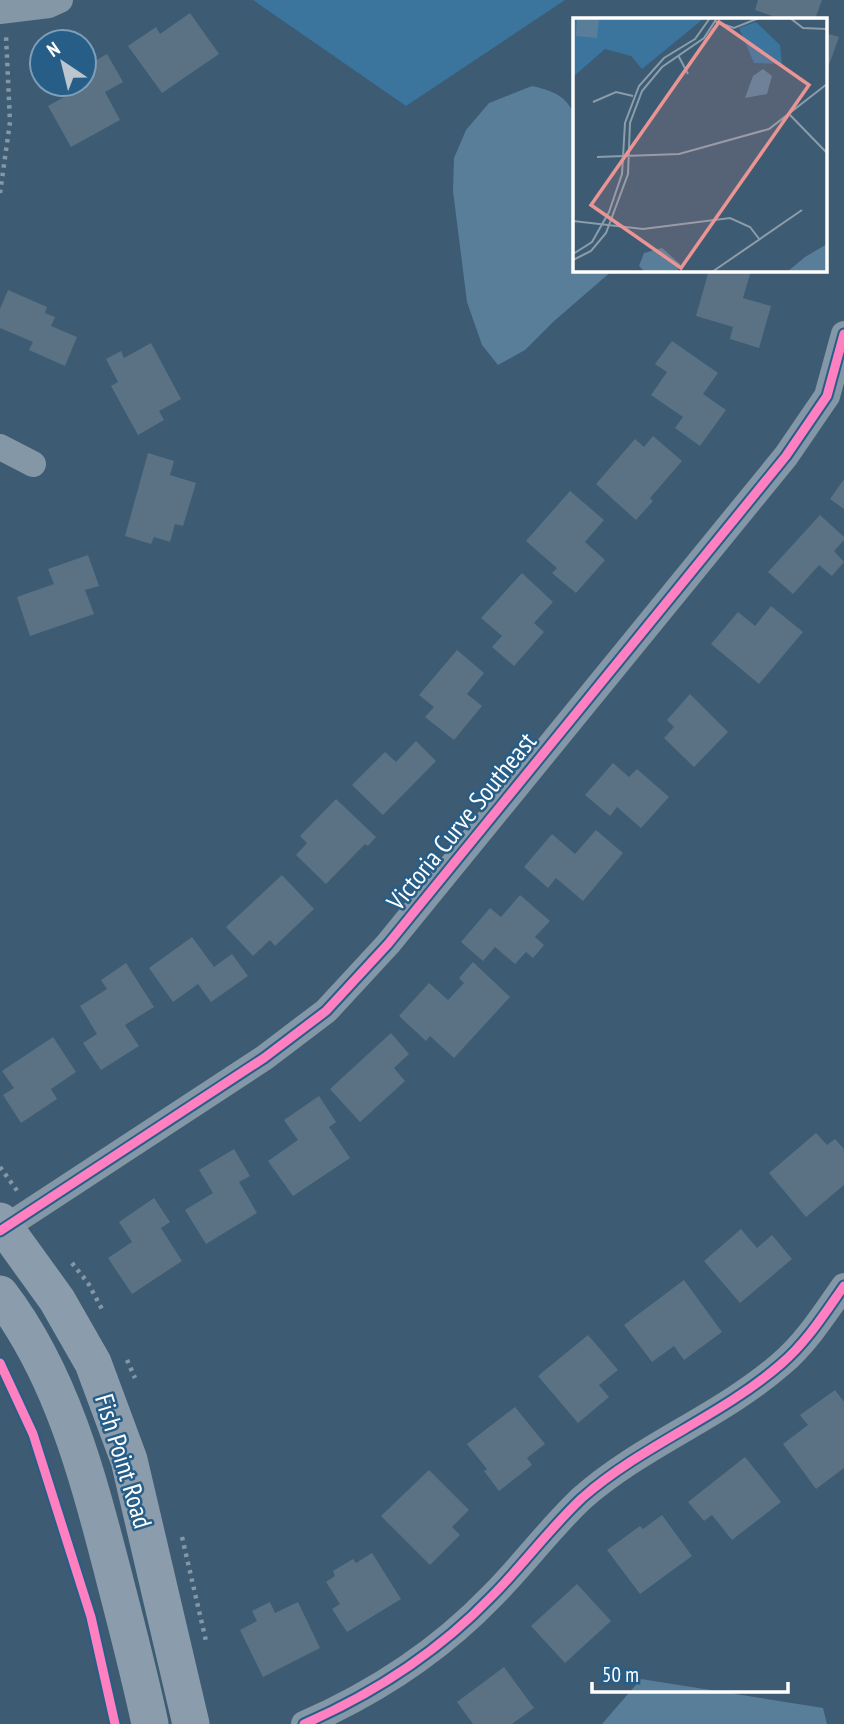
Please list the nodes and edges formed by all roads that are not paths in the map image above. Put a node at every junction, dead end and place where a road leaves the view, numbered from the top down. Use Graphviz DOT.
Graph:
graph roads {
  1 [pos="60,0"];
  2 [pos="2,11"];
  3 [pos="844,334"];
  4 [pos="0,447"];
  5 [pos="33,464"];
  6 [pos="2,1227"];
  7 [pos="844,1286"];
  8 [pos="0,1294"];
  9 [pos="150,1724"];
  10 [pos="191,1724"];
  11 [pos="304,1724"];
  1 -- 2 [label="street"];
  3 -- 6 [label="street, Victoria Curve Southeast"];
  4 -- 5 [label="street"];
  6 -- 10 [label="street, Fish Point Road"];
  7 -- 11 [label="street"];
  8 -- 9 [label="street, Fish Point Road"];
}
